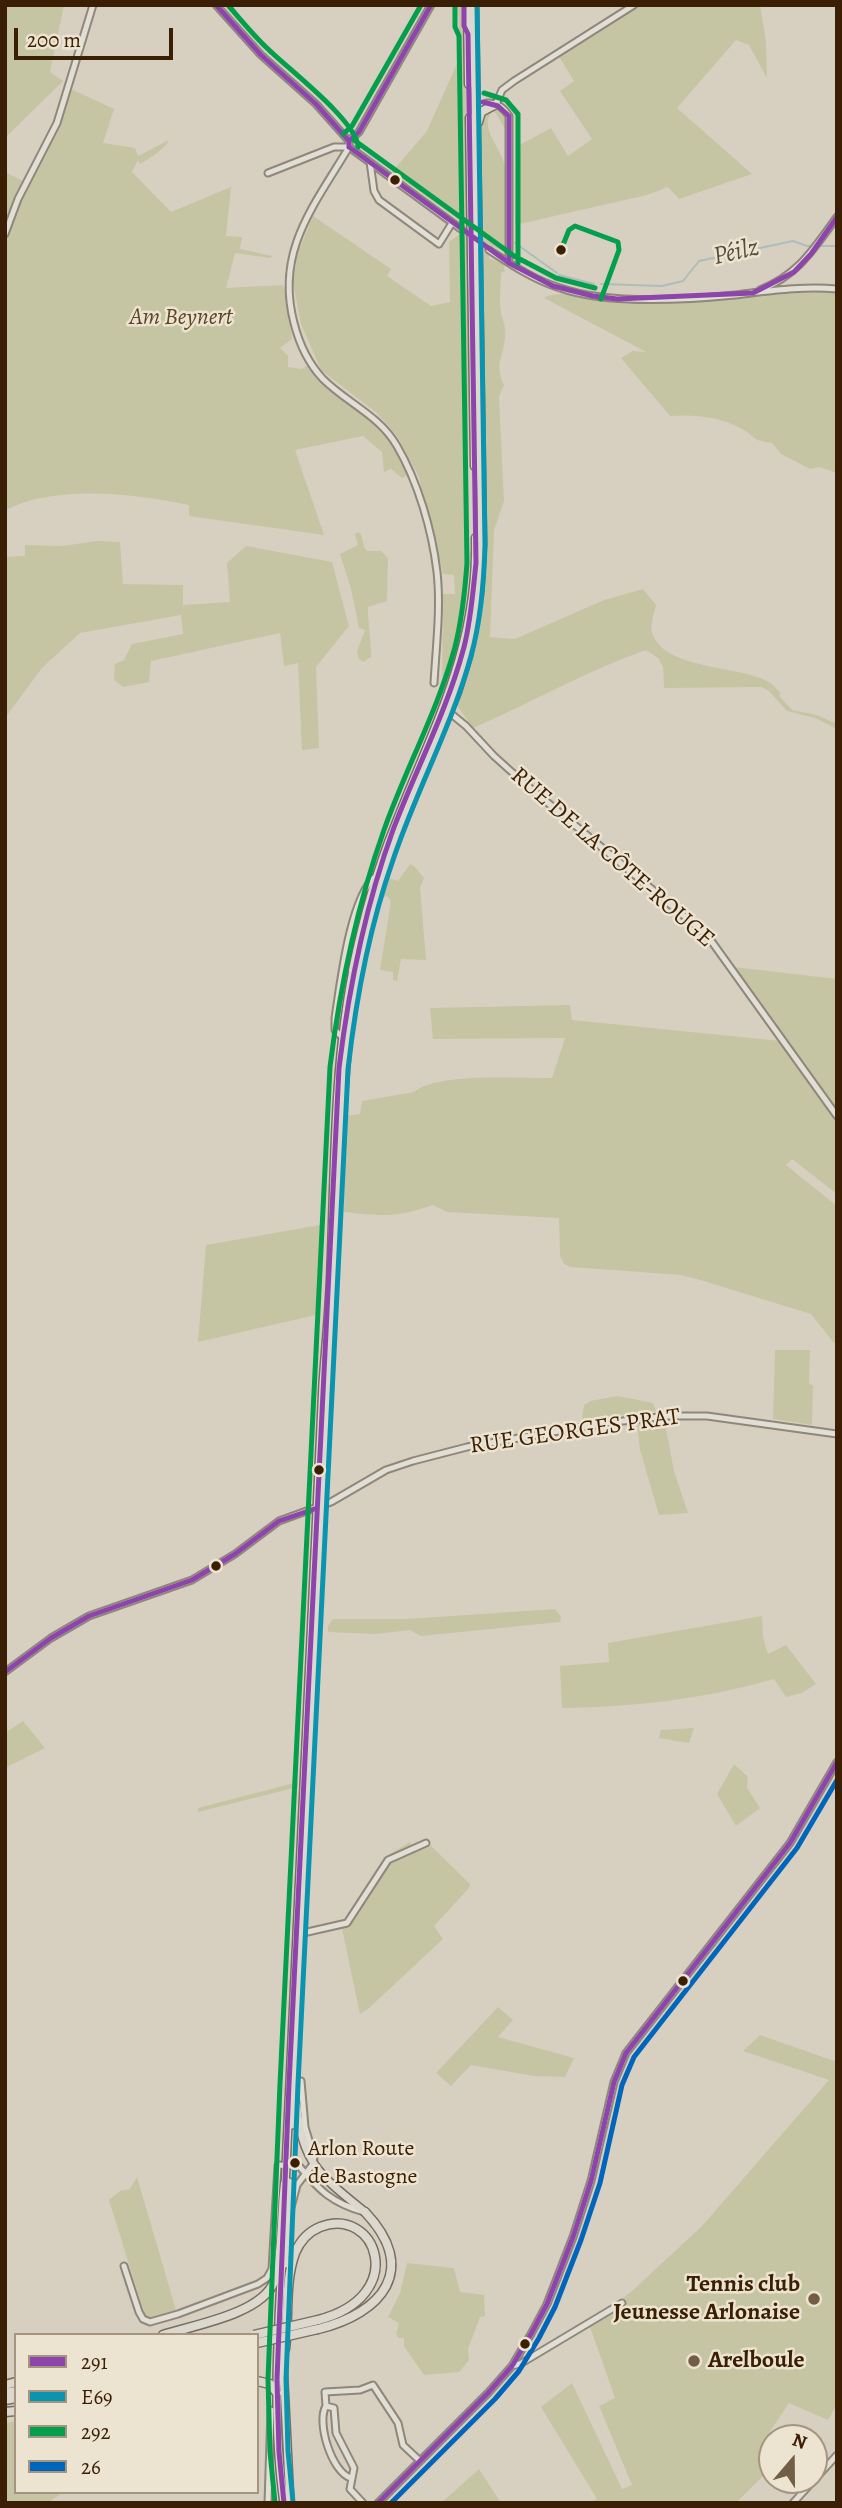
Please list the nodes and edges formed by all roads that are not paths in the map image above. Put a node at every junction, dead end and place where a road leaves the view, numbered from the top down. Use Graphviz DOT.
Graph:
graph roads {
  1 [pos="93,5"];
  2 [pos="215,5"];
  3 [pos="431,5"];
  4 [pos="466,5"];
  5 [pos="474,5"];
  6 [pos="634,5"];
  7 [pos="471,34"];
  8 [pos="491,104"];
  9 [pos="349,144"];
  10 [pos="370,162"];
  11 [pos="268,173"];
  12 [pos="477,199"];
  13 [pos="837,217"];
  14 [pos="452,223"];
  15 [pos="461,229"];
  16 [pos="5,234"];
  17 [pos="474,246"];
  18 [pos="489,250"];
  19 [pos="509,263"];
  20 [pos="837,289"];
  21 [pos="753,293"];
  22 [pos="434,683"];
  23 [pos="449,712"];
  24 [pos="378,875"];
  25 [pos="356,971"];
  26 [pos="342,1038"];
  27 [pos="837,1116"];
  28 [pos="837,1434"];
  29 [pos="321,1506"];
  30 [pos="5,1672"];
  31 [pos="837,1762"];
  32 [pos="426,1843"];
  33 [pos="303,1933"];
  34 [pos="298,2081"];
  35 [pos="313,2164"];
  36 [pos="288,2165"];
  37 [pos="305,2174"];
  38 [pos="285,2184"];
  39 [pos="365,2212"];
  40 [pos="287,2221"];
  41 [pos="124,2266"];
  42 [pos="621,2303"];
  43 [pos="318,2324"];
  44 [pos="169,2333"];
  45 [pos="259,2334"];
  46 [pos="259,2342"];
  47 [pos="285,2349"];
  48 [pos="284,2362"];
  49 [pos="512,2366"];
  50 [pos="259,2381"];
  51 [pos="278,2393"];
  52 [pos="326,2406"];
  53 [pos="271,2410"];
  54 [pos="837,2455"];
  55 [pos="420,2461"];
  56 [pos="351,2478"];
  57 [pos="268,2503"];
  58 [pos="284,2503"];
  59 [pos="290,2503"];
  60 [pos="363,2503"];
  61 [pos="378,2503"];
  62 [pos="793,2503"];
  1 -- 16 [label="street"];
  2 -- 9 [label="street"];
  3 -- 9 [label="street"];
  4 -- 7 [label="highway"];
  5 -- 7 [label="highway"];
  6 -- 8 [label="street"];
  7 -- 8 [label="highway"];
  7 -- 12 [label="highway"];
  7 -- 17 [label="highway"];
  8 -- 12 [label="highway"];
  8 -- 19 [label="street"];
  9 -- 10 [label="street"];
  9 -- 11 [label="street"];
  9 -- 22 [label="street"];
  10 -- 14 [label="street"];
  10 -- 14 [label="street"];
  12 -- 17 [label="highway"];
  13 -- 21 [label="street"];
  14 -- 15 [label="street"];
  17 -- 23 [label="highway"];
  17 -- 24 [label="highway"];
  18 -- 19 [label="street"];
  19 -- 21 [label="street"];
  20 -- 21 [label="street"];
  23 -- 25 [label="highway"];
  23 -- 27 [label="street, RUE DE LA CÔTE-ROUGE"];
  24 -- 25 [label="highway"];
  24 -- 26 [label="street"];
  25 -- 26 [label="main road"];
  25 -- 29 [label="main road"];
  26 -- 29 [label="main road"];
  28 -- 29 [label="street, RUE GEORGES PRAT"];
  29 -- 30 [label="street, RUE GEORGES PRAT"];
  29 -- 33 [label="main road"];
  29 -- 36 [label="main road"];
  31 -- 49 [label="street"];
  32 -- 33 [label="street"];
  33 -- 34 [label="main road"];
  34 -- 35 [label="main road"];
  34 -- 36 [label="main road"];
  35 -- 37 [label="street"];
  35 -- 39 [label="main road"];
  36 -- 37 [label="street"];
  36 -- 38 [label="main road"];
  36 -- 40 [label="main road"];
  36 -- 41 [label="street"];
  37 -- 39 [label="street"];
  37 -- 40 [label="street"];
  38 -- 44 [label="highway"];
  38 -- 51 [label="main road"];
  39 -- 43 [label="highway"];
  40 -- 48 [label="main road"];
  42 -- 49 [label="street"];
  43 -- 45 [label="highway, bridge"];
  43 -- 46 [label="highway, bridge"];
  43 -- 47 [label="highway"];
  47 -- 48 [label="main road"];
  48 -- 59 [label="main road"];
  49 -- 55 [label="street"];
  50 -- 51 [label="highway"];
  51 -- 58 [label="main road"];
  52 -- 55 [label="street"];
  52 -- 56 [label="street"];
  52 -- 56 [label="street"];
  53 -- 57 [label="street"];
  54 -- 62 [label="street"];
  55 -- 61 [label="street"];
  56 -- 60 [label="street"];
}
